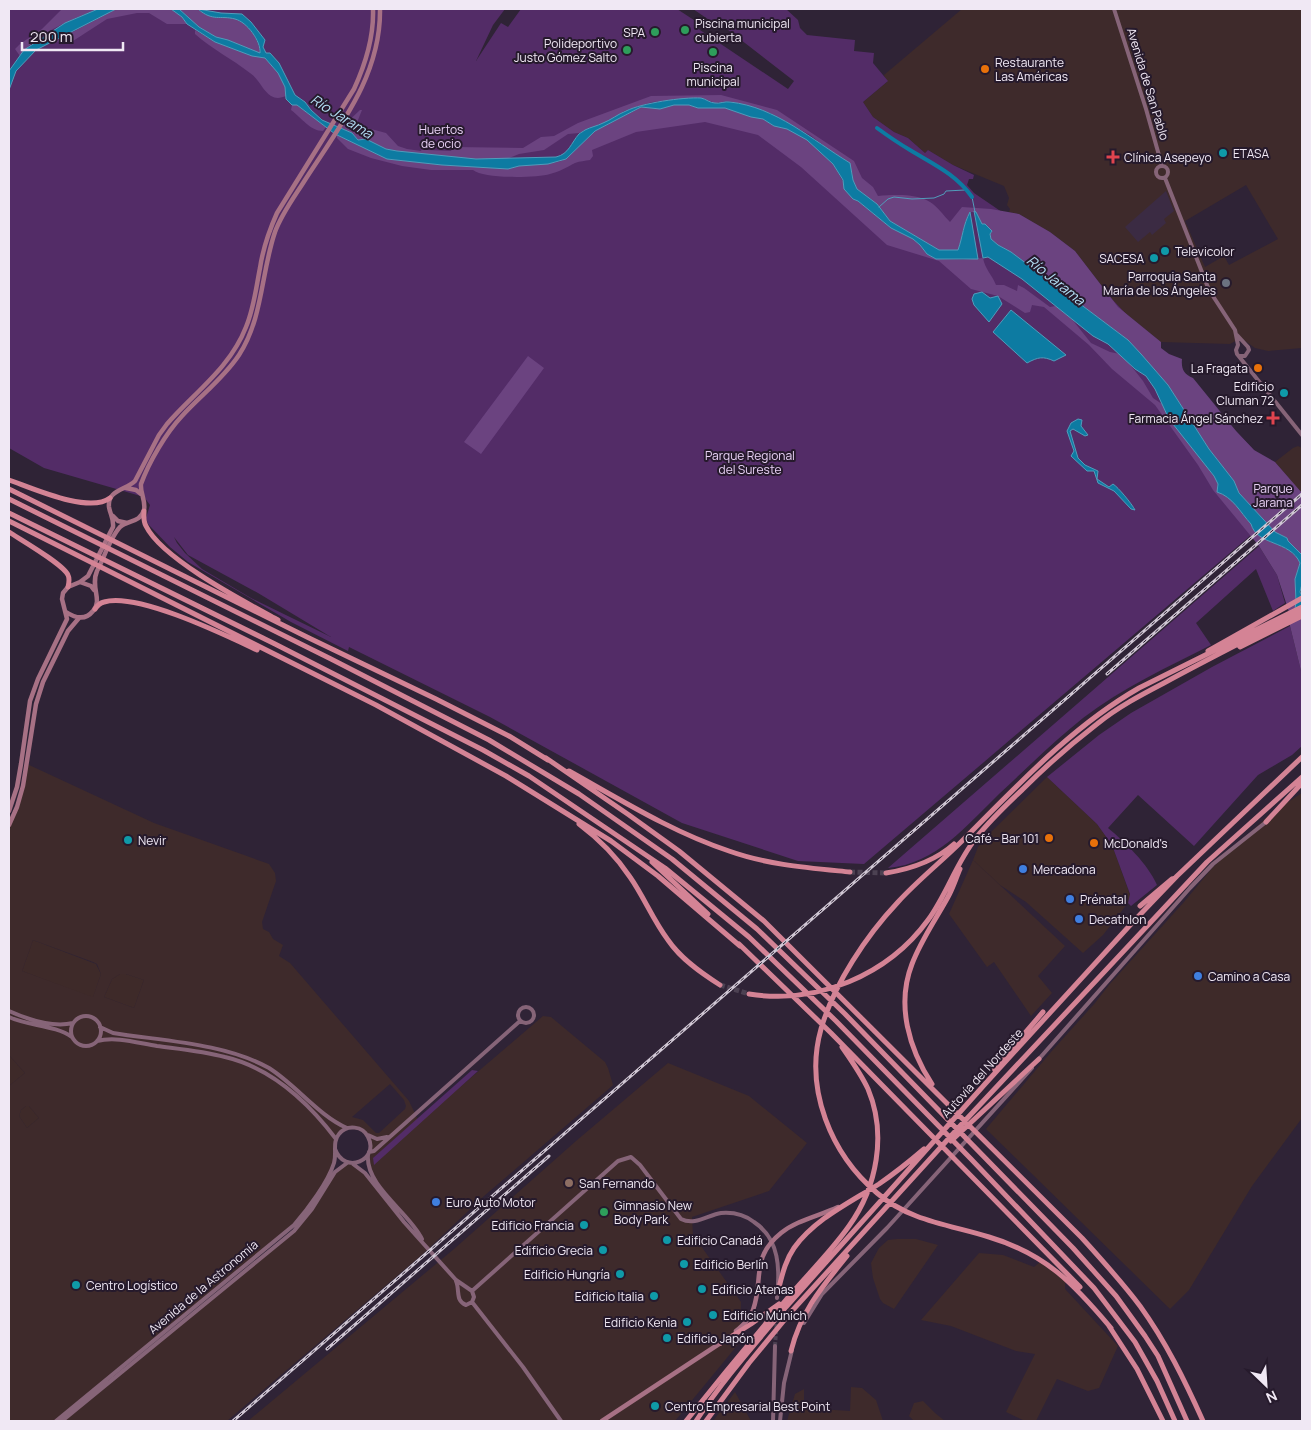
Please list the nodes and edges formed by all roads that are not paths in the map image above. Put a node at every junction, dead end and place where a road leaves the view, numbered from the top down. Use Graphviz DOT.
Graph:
graph roads {
  1 [pos="373,9"];
  2 [pos="380,9"];
  3 [pos="1114,9"];
  4 [pos="1162,166"];
  5 [pos="1165,178"];
  6 [pos="1236,334"];
  7 [pos="1245,344"];
  8 [pos="1238,345"];
  9 [pos="1240,356"];
  10 [pos="1245,356"];
  11 [pos="1248,368"];
  12 [pos="1302,435"];
  13 [pos="9,480"];
  14 [pos="124,488"];
  15 [pos="9,490"];
  16 [pos="142,495"];
  17 [pos="110,498"];
  18 [pos="9,499"];
  19 [pos="144,511"];
  20 [pos="9,513"];
  21 [pos="112,515"];
  22 [pos="9,522"];
  23 [pos="127,523"];
  24 [pos="9,532"];
  25 [pos="112,534"];
  26 [pos="80,582"];
  27 [pos="68,587"];
  28 [pos="95,591"];
  29 [pos="1302,598"];
  30 [pos="1302,607"];
  31 [pos="95,609"];
  32 [pos="1302,611"];
  33 [pos="66,612"];
  34 [pos="1302,616"];
  35 [pos="79,618"];
  36 [pos="1270,628"];
  37 [pos="324,645"];
  38 [pos="1164,676"];
  39 [pos="320,677"];
  40 [pos="1302,757"];
  41 [pos="546,758"];
  42 [pos="1302,777"];
  43 [pos="1302,783"];
  44 [pos="562,810"];
  45 [pos="9,811"];
  46 [pos="1266,822"];
  47 [pos="978,823"];
  48 [pos="9,825"];
  49 [pos="646,855"];
  50 [pos="964,856"];
  51 [pos="850,872"];
  52 [pos="886,873"];
  53 [pos="1177,876"];
  54 [pos="1140,906"];
  55 [pos="740,946"];
  56 [pos="720,984"];
  57 [pos="749,994"];
  58 [pos="9,1011"];
  59 [pos="1043,1012"];
  60 [pos="9,1017"];
  61 [pos="520,1021"];
  62 [pos="74,1023"];
  63 [pos="100,1027"];
  64 [pos="829,1031"];
  65 [pos="72,1037"];
  66 [pos="97,1041"];
  67 [pos="1039,1059"];
  68 [pos="985,1084"];
  69 [pos="939,1094"];
  70 [pos="347,1128"];
  71 [pos="367,1134"];
  72 [pos="390,1136"];
  73 [pos="940,1136"];
  74 [pos="336,1139"];
  75 [pos="335,1149"];
  76 [pos="369,1153"];
  77 [pos="350,1163"];
  78 [pos="920,1171"];
  79 [pos="848,1203"];
  80 [pos="872,1224"];
  81 [pos="424,1242"];
  82 [pos="809,1273"];
  83 [pos="456,1280"];
  84 [pos="467,1289"];
  85 [pos="472,1291"];
  86 [pos="778,1291"];
  87 [pos="459,1292"];
  88 [pos="777,1298"];
  89 [pos="472,1302"];
  90 [pos="1111,1328"];
  91 [pos="721,1342"];
  92 [pos="776,1346"];
  93 [pos="791,1351"];
  94 [pos="56,1421"];
  95 [pos="62,1421"];
  96 [pos="561,1421"];
  97 [pos="602,1421"];
  98 [pos="686,1421"];
  99 [pos="696,1421"];
  100 [pos="706,1421"];
  101 [pos="772,1421"];
  102 [pos="780,1421"];
  103 [pos="1162,1421"];
  104 [pos="1176,1421"];
  105 [pos="1189,1421"];
  106 [pos="1201,1421"];
  1 -- 14 [label="main road"];
  2 -- 16 [label="main road"];
  3 -- 4 [label="street, Avenida de San Pablo"];
  4 -- 5 [label="street"];
  4 -- 5 [label="street"];
  5 -- 6 [label="street"];
  6 -- 7 [label="street"];
  6 -- 8 [label="street"];
  7 -- 8 [label="street"];
  7 -- 10 [label="street"];
  8 -- 9 [label="street"];
  9 -- 10 [label="street"];
  9 -- 11 [label="street"];
  10 -- 11 [label="street"];
  11 -- 12 [label="street"];
  13 -- 17 [label="highway"];
  14 -- 16 [label="main road"];
  14 -- 17 [label="main road"];
  15 -- 37 [label="highway"];
  16 -- 19 [label="main road"];
  17 -- 21 [label="main road"];
  18 -- 105 [label="highway"];
  19 -- 23 [label="main road"];
  19 -- 37 [label="highway"];
  20 -- 49 [label="highway"];
  21 -- 23 [label="main road"];
  21 -- 25 [label="main road"];
  22 -- 39 [label="highway"];
  23 -- 25 [label="main road"];
  24 -- 27 [label="highway"];
  25 -- 26 [label="main road"];
  25 -- 28 [label="main road"];
  26 -- 27 [label="main road"];
  26 -- 28 [label="main road"];
  27 -- 33 [label="main road"];
  28 -- 31 [label="main road"];
  29 -- 38 [label="highway"];
  30 -- 36 [label="highway"];
  31 -- 35 [label="main road"];
  31 -- 39 [label="highway"];
  32 -- 36 [label="highway"];
  33 -- 35 [label="main road"];
  33 -- 45 [label="main road"];
  34 -- 36 [label="highway"];
  35 -- 48 [label="main road"];
  36 -- 38 [label="highway"];
  36 -- 50 [label="highway"];
  37 -- 41 [label="highway"];
  38 -- 47 [label="highway"];
  39 -- 44 [label="highway"];
  40 -- 53 [label="highway, Autovía del Nordeste"];
  41 -- 51 [label="highway"];
  41 -- 69 [label="highway"];
  42 -- 78 [label="highway, Autovía del Nordeste"];
  43 -- 46 [label="highway"];
  44 -- 55 [label="highway"];
  44 -- 56 [label="highway"];
  46 -- 67 [label="street"];
  47 -- 52 [label="highway"];
  47 -- 90 [label="highway"];
  49 -- 55 [label="highway"];
  49 -- 104 [label="highway"];
  50 -- 57 [label="highway"];
  50 -- 69 [label="highway"];
  53 -- 54 [label="highway"];
  53 -- 68 [label="highway, Autovía del Nordeste"];
  55 -- 64 [label="highway"];
  58 -- 62 [label="street"];
  59 -- 68 [label="highway"];
  60 -- 65 [label="street"];
  61 -- 61 [label="street"];
  61 -- 72 [label="street"];
  62 -- 63 [label="street"];
  62 -- 65 [label="street"];
  63 -- 66 [label="street"];
  63 -- 70 [label="street"];
  64 -- 82 [label="highway"];
  64 -- 90 [label="highway"];
  65 -- 66 [label="street"];
  66 -- 74 [label="street"];
  67 -- 78 [label="highway"];
  67 -- 93 [label="street"];
  68 -- 73 [label="highway, Autovía del Nordeste"];
  69 -- 106 [label="highway"];
  70 -- 71 [label="street"];
  70 -- 74 [label="street"];
  71 -- 72 [label="street"];
  71 -- 76 [label="street"];
  72 -- 76 [label="street"];
  73 -- 79 [label="highway"];
  73 -- 99 [label="highway, Autovía del Nordeste"];
  74 -- 75 [label="street"];
  75 -- 77 [label="street"];
  75 -- 94 [label="street, Avenida de la Astronomía"];
  76 -- 77 [label="street"];
  76 -- 81 [label="street"];
  77 -- 81 [label="street"];
  77 -- 95 [label="street, Avenida de la Astronomía"];
  78 -- 80 [label="highway, Autovía del Nordeste"];
  79 -- 86 [label="highway"];
  79 -- 91 [label="main road"];
  80 -- 93 [label="highway"];
  80 -- 100 [label="highway, Autovía del Nordeste"];
  81 -- 83 [label="street"];
  82 -- 91 [label="highway"];
  82 -- 98 [label="highway"];
  83 -- 84 [label="street"];
  83 -- 87 [label="street"];
  84 -- 85 [label="street"];
  84 -- 87 [label="street"];
  85 -- 86 [label="street"];
  85 -- 89 [label="street"];
  86 -- 88 [label="street"];
  87 -- 89 [label="street"];
  89 -- 96 [label="street"];
  90 -- 103 [label="highway"];
  91 -- 97 [label="main road"];
  92 -- 101 [label="street"];
  93 -- 102 [label="street"];
}
